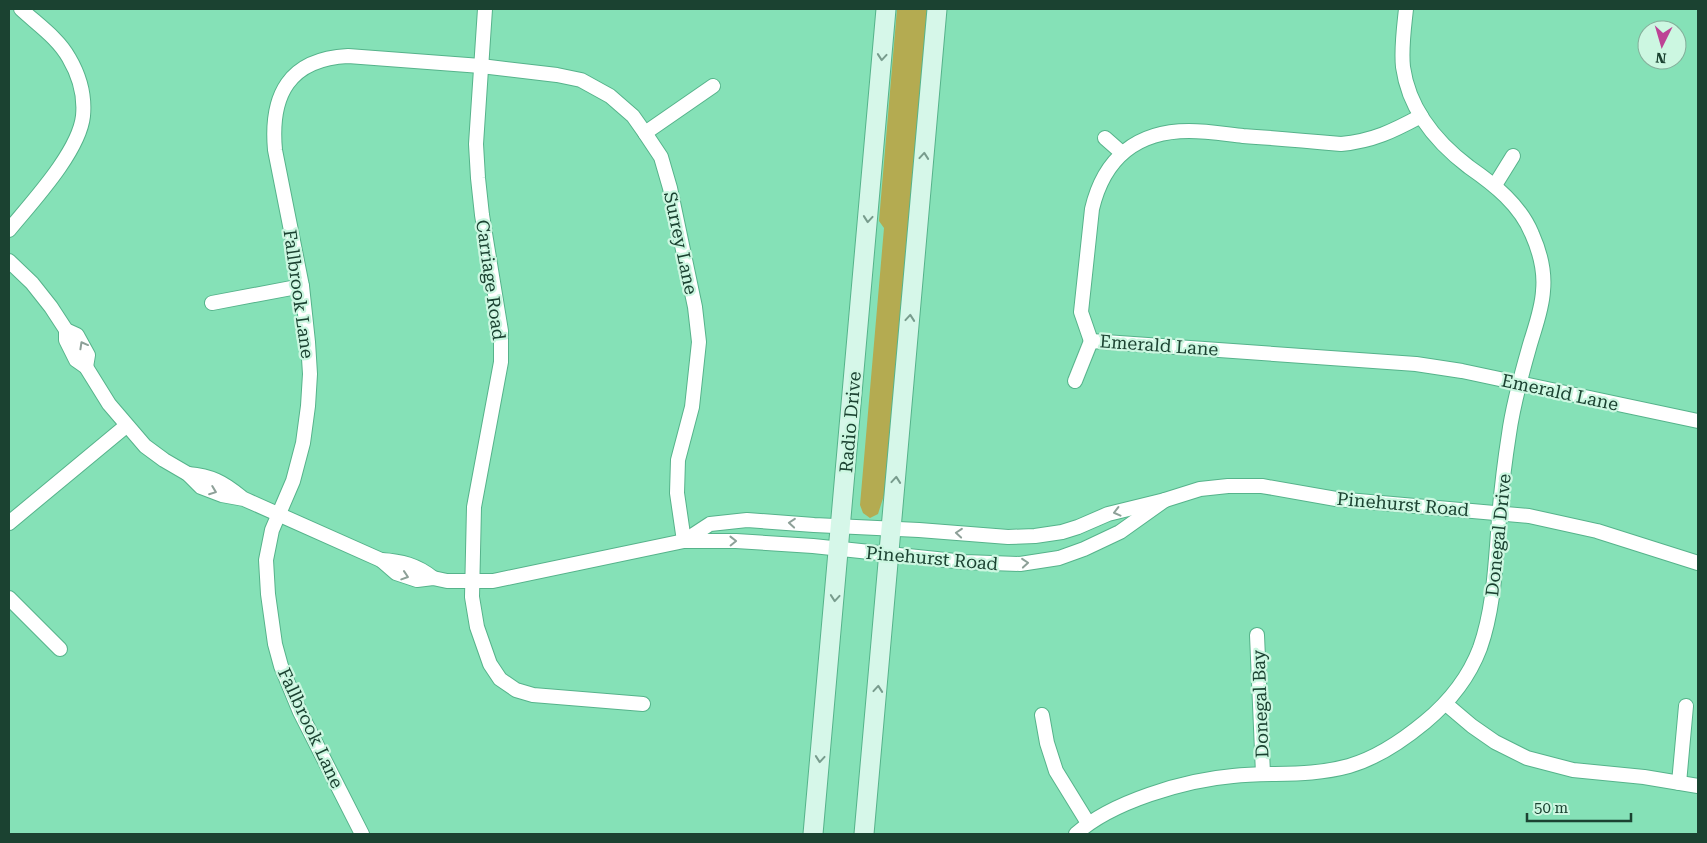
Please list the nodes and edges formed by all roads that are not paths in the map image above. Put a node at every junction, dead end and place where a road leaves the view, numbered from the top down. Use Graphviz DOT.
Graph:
graph roads {
  1 [pos="21,9"];
  2 [pos="485,9"];
  3 [pos="886,9"];
  4 [pos="937,9"];
  5 [pos="1406,9"];
  6 [pos="480,66"];
  7 [pos="713,86"];
  8 [pos="1421,116"];
  9 [pos="645,133"];
  10 [pos="1105,138"];
  11 [pos="1122,153"];
  12 [pos="1513,156"];
  13 [pos="1495,185"];
  14 [pos="9,230"];
  15 [pos="9,261"];
  16 [pos="302,286"];
  17 [pos="212,303"];
  18 [pos="1091,341"];
  19 [pos="1075,381"];
  20 [pos="1519,383"];
  21 [pos="1698,421"];
  22 [pos="126,426"];
  23 [pos="1165,500"];
  24 [pos="1500,513"];
  25 [pos="280,514"];
  26 [pos="9,523"];
  27 [pos="841,526"];
  28 [pos="892,529"];
  29 [pos="684,542"];
  30 [pos="839,549"];
  31 [pos="889,555"];
  32 [pos="1698,563"];
  33 [pos="472,581"];
  34 [pos="9,598"];
  35 [pos="1257,635"];
  36 [pos="60,650"];
  37 [pos="642,704"];
  38 [pos="1446,704"];
  39 [pos="1686,706"];
  40 [pos="1042,715"];
  41 [pos="1263,774"];
  42 [pos="1679,783"];
  43 [pos="1698,786"];
  44 [pos="1088,823"];
  45 [pos="362,834"];
  46 [pos="813,834"];
  47 [pos="864,834"];
  48 [pos="1076,834"];
  1 -- 14 [label="street"];
  2 -- 6 [label="street, Carriage Road"];
  3 -- 27 [label="main road, Radio Drive, one-way"];
  28 -- 4 [label="main road, one-way"];
  5 -- 8 [label="street, Donegal Drive"];
  6 -- 9 [label="street, Surrey Lane"];
  6 -- 16 [label="street, Fallbrook Lane"];
  6 -- 33 [label="street, Carriage Road"];
  7 -- 9 [label="street"];
  8 -- 11 [label="street, Emerald Lane"];
  8 -- 13 [label="street, Donegal Drive"];
  9 -- 29 [label="street, Surrey Lane"];
  10 -- 11 [label="street"];
  11 -- 18 [label="street, Emerald Lane"];
  12 -- 13 [label="street"];
  13 -- 20 [label="street, Donegal Drive"];
  15 -- 22 [label="street, Pinehurst Road"];
  16 -- 17 [label="street"];
  16 -- 25 [label="street, Fallbrook Lane"];
  18 -- 19 [label="street"];
  18 -- 20 [label="street, Emerald Lane"];
  20 -- 21 [label="street, Emerald Lane"];
  20 -- 24 [label="street, Donegal Drive"];
  22 -- 25 [label="street, Pinehurst Road"];
  22 -- 26 [label="street"];
  23 -- 24 [label="street, Pinehurst Road"];
  23 -- 28 [label="street, Pinehurst Road, one-way"];
  31 -- 23 [label="street, Pinehurst Road, one-way"];
  24 -- 32 [label="street, Pinehurst Road"];
  24 -- 38 [label="street, Donegal Drive"];
  25 -- 33 [label="street, Pinehurst Road"];
  25 -- 45 [label="street, Fallbrook Lane"];
  27 -- 28 [label="street, Pinehurst Road"];
  27 -- 29 [label="street, Pinehurst Road, one-way"];
  27 -- 30 [label="main road, Radio Drive"];
  28 -- 31 [label="main road"];
  29 -- 30 [label="street, Pinehurst Road, one-way"];
  29 -- 33 [label="street, Pinehurst Road"];
  30 -- 31 [label="street, Pinehurst Road"];
  30 -- 46 [label="main road, Radio Drive, one-way"];
  47 -- 31 [label="main road, one-way"];
  33 -- 37 [label="street, Carriage Road"];
  34 -- 36 [label="street"];
  35 -- 41 [label="street, Donegal Bay"];
  38 -- 41 [label="street, Donegal Drive"];
  38 -- 42 [label="street"];
  39 -- 42 [label="street"];
  40 -- 44 [label="street"];
  41 -- 44 [label="street, Donegal Drive"];
  42 -- 43 [label="street"];
  44 -- 48 [label="street, Donegal Drive"];
}
